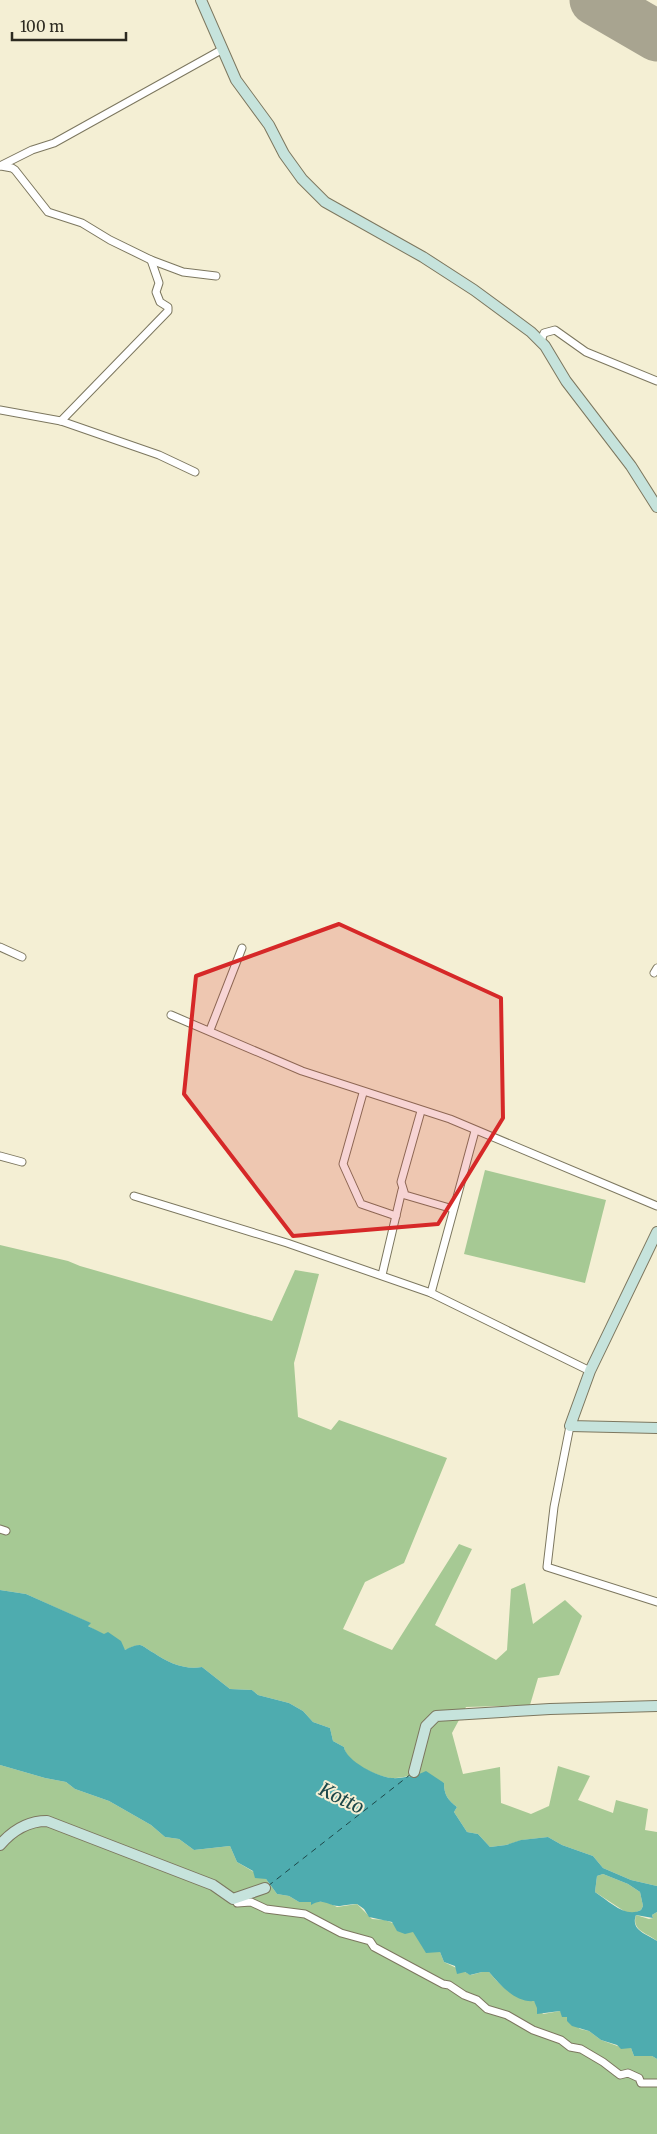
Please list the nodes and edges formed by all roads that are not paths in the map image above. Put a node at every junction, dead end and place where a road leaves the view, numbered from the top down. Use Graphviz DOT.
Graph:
graph roads {
  1 [pos="201,0"];
  2 [pos="223,49"];
  3 [pos="0,166"];
  4 [pos="151,260"];
  5 [pos="216,276"];
  6 [pos="541,341"];
  7 [pos="657,381"];
  8 [pos="0,410"];
  9 [pos="61,421"];
  10 [pos="195,472"];
  11 [pos="657,508"];
  12 [pos="0,947"];
  13 [pos="242,948"];
  14 [pos="22,957"];
  15 [pos="171,1014"];
  16 [pos="210,1030"];
  17 [pos="364,1092"];
  18 [pos="421,1111"];
  19 [pos="475,1131"];
  20 [pos="0,1156"];
  21 [pos="22,1162"];
  22 [pos="403,1188"];
  23 [pos="134,1196"];
  24 [pos="657,1206"];
  25 [pos="453,1209"];
  26 [pos="396,1216"];
  27 [pos="657,1232"];
  28 [pos="382,1275"];
  29 [pos="431,1293"];
  30 [pos="590,1371"];
  31 [pos="570,1426"];
  32 [pos="657,1428"];
  33 [pos="657,1602"];
  34 [pos="657,1706"];
  35 [pos="414,1772"];
  36 [pos="0,1846"];
  37 [pos="265,1888"];
  38 [pos="236,1900"];
  39 [pos="657,2083"];
  1 -- 2 [label="main road"];
  2 -- 3 [label="street"];
  2 -- 6 [label="main road"];
  3 -- 4 [label="street"];
  4 -- 5 [label="street"];
  4 -- 9 [label="street"];
  6 -- 7 [label="street"];
  6 -- 11 [label="main road"];
  8 -- 9 [label="street"];
  9 -- 10 [label="street"];
  12 -- 14 [label="street"];
  13 -- 16 [label="street"];
  15 -- 16 [label="street"];
  16 -- 17 [label="street"];
  17 -- 18 [label="street"];
  17 -- 26 [label="street"];
  18 -- 19 [label="street"];
  18 -- 22 [label="street"];
  19 -- 24 [label="street"];
  19 -- 25 [label="street"];
  20 -- 21 [label="street"];
  22 -- 25 [label="street"];
  22 -- 26 [label="street"];
  23 -- 28 [label="street"];
  25 -- 29 [label="street"];
  26 -- 28 [label="street"];
  27 -- 30 [label="main road"];
  28 -- 29 [label="street"];
  29 -- 30 [label="street"];
  30 -- 31 [label="main road"];
  31 -- 32 [label="main road"];
  31 -- 33 [label="street"];
  34 -- 35 [label="main road"];
  36 -- 38 [label="main road"];
  37 -- 38 [label="main road"];
  38 -- 39 [label="street"];
}
